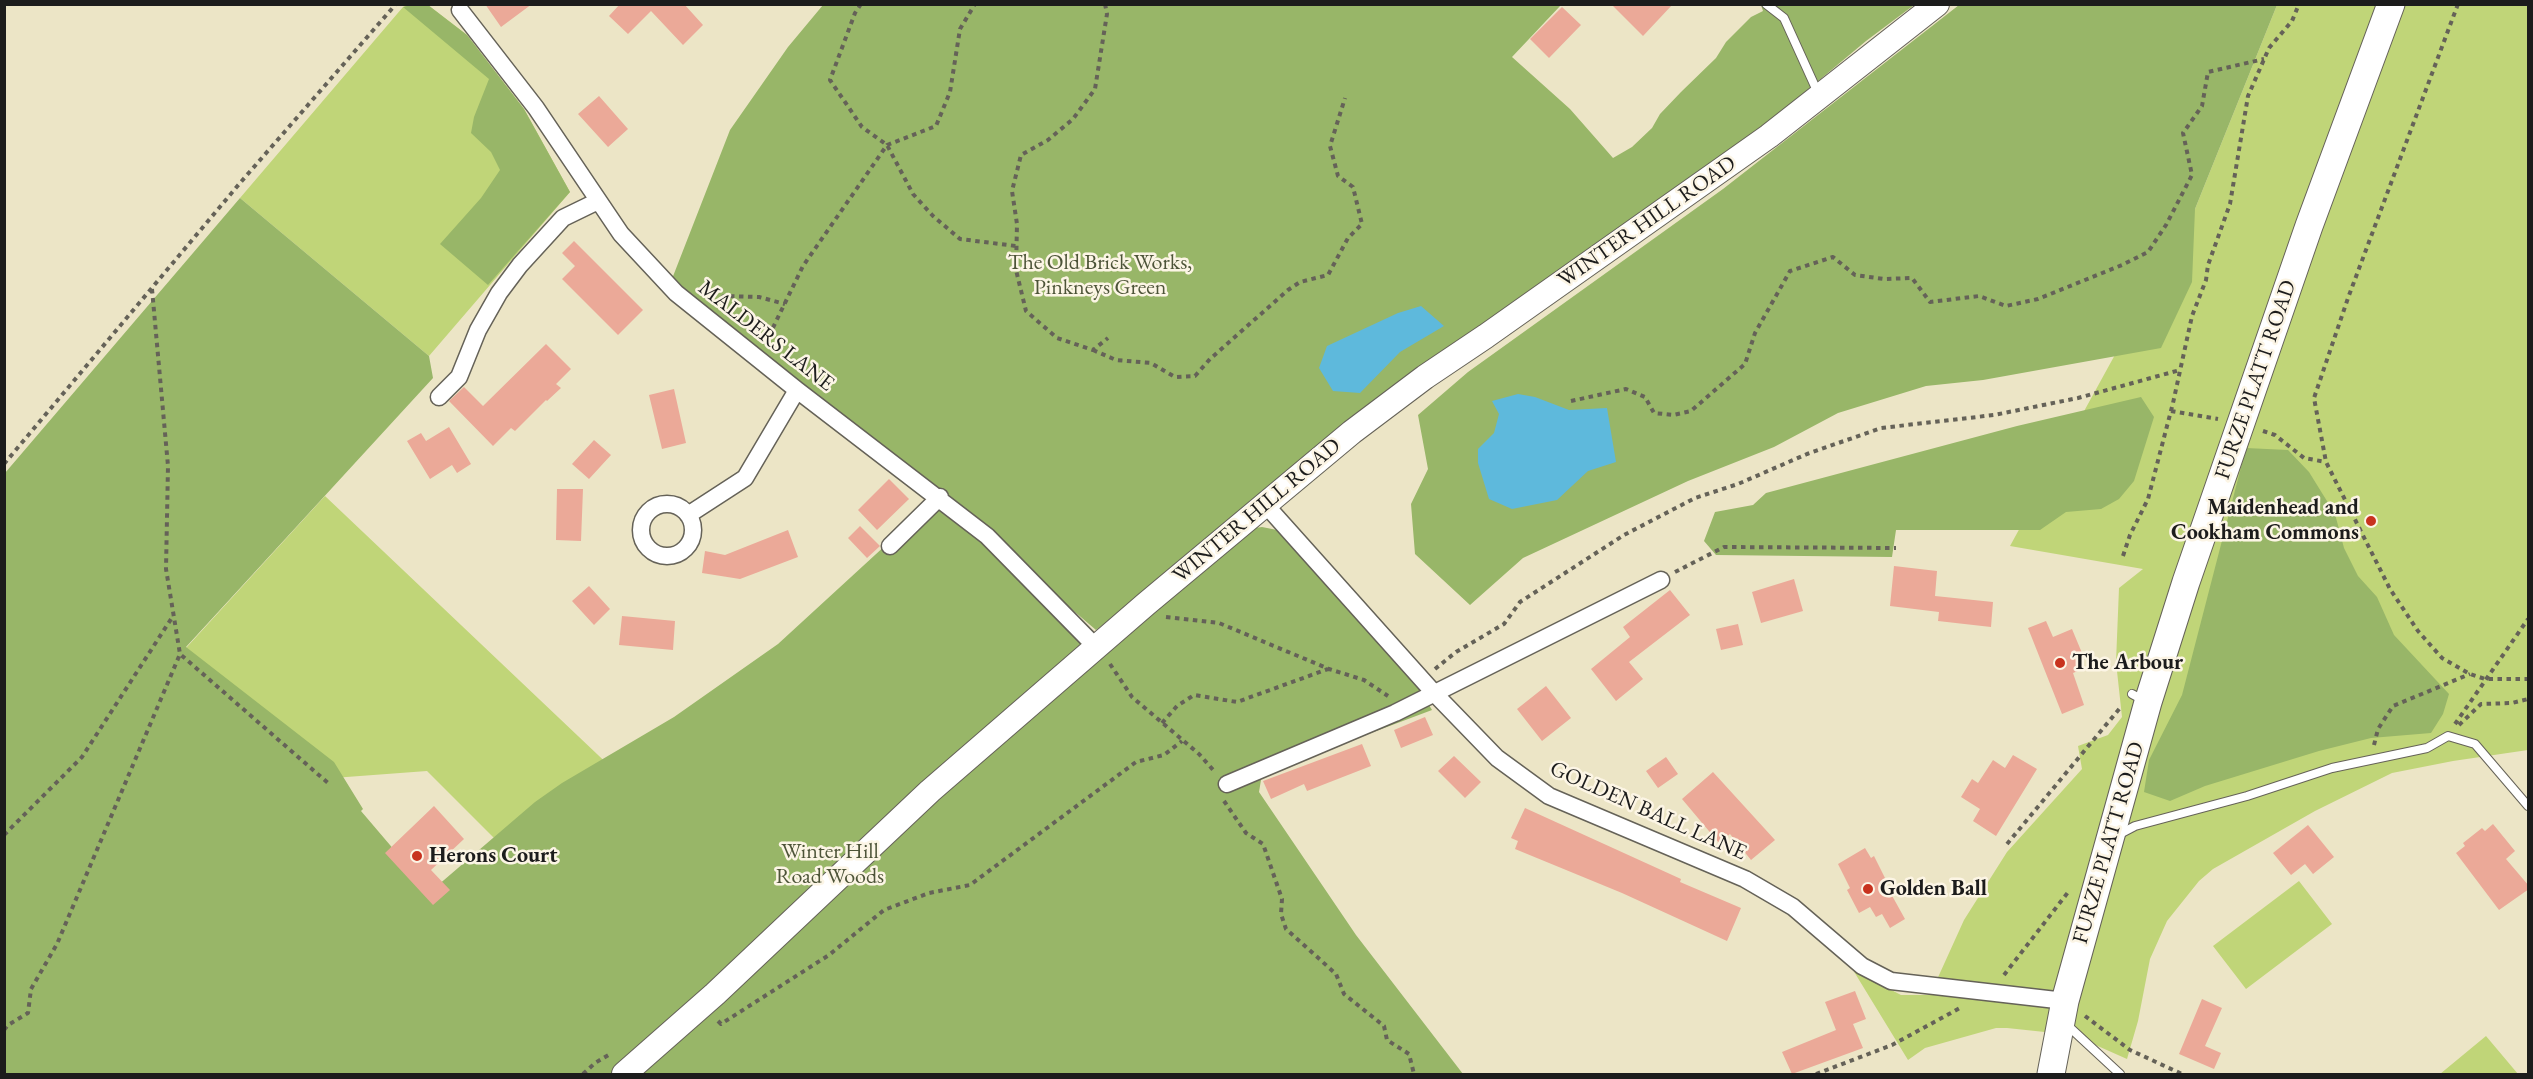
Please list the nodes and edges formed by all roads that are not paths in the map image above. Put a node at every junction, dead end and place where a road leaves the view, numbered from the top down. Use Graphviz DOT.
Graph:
graph roads {
  1 [pos="1766,4"];
  2 [pos="1937,4"];
  3 [pos="2391,4"];
  4 [pos="459,7"];
  5 [pos="1819,96"];
  6 [pos="598,201"];
  7 [pos="796,390"];
  8 [pos="439,397"];
  9 [pos="939,497"];
  10 [pos="1264,503"];
  11 [pos="688,515"];
  12 [pos="890,546"];
  13 [pos="1661,580"];
  14 [pos="1097,646"];
  15 [pos="1435,694"];
  16 [pos="1227,784"];
  17 [pos="2529,806"];
  18 [pos="2110,839"];
  19 [pos="2064,1010"];
  20 [pos="624,1074"];
  21 [pos="2050,1074"];
  22 [pos="2120,1074"];
  1 -- 5 [label="lane"];
  2 -- 5 [label="street, WINTER HILL ROAD"];
  3 -- 18 [label="main road, FURZE PLATT ROAD"];
  4 -- 6 [label="street, MALDERS LANE"];
  5 -- 10 [label="street, WINTER HILL ROAD"];
  6 -- 7 [label="street, MALDERS LANE"];
  6 -- 8 [label="street"];
  7 -- 9 [label="street, MALDERS LANE"];
  7 -- 11 [label="street"];
  9 -- 12 [label="street"];
  9 -- 14 [label="street, MALDERS LANE"];
  10 -- 14 [label="street, WINTER HILL ROAD"];
  10 -- 15 [label="street, GOLDEN BALL LANE"];
  13 -- 15 [label="street"];
  14 -- 20 [label="street, WINTER HILL ROAD"];
  15 -- 16 [label="street"];
  15 -- 19 [label="street, GOLDEN BALL LANE"];
  17 -- 18 [label="lane"];
  18 -- 19 [label="main road, FURZE PLATT ROAD"];
  19 -- 21 [label="main road, FURZE PLATT ROAD"];
  19 -- 22 [label="lane"];
}
